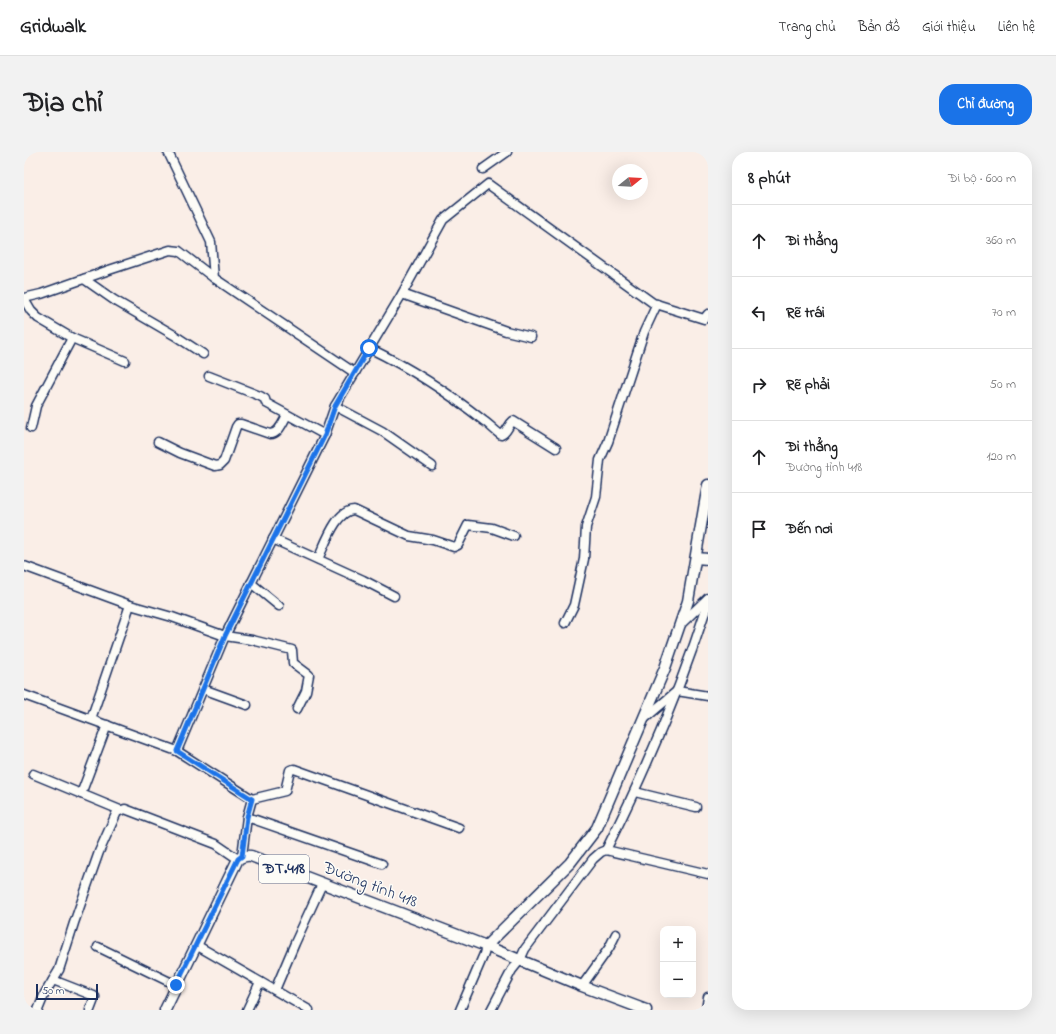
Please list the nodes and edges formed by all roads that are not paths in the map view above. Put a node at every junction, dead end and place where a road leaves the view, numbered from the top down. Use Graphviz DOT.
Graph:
graph roads {
  1 [pos="507,152"];
  2 [pos="171,153"];
  3 [pos="483,169"];
  4 [pos="214,278"];
  5 [pos="84,279"];
  6 [pos="402,294"];
  7 [pos="24,299"];
  8 [pos="657,304"];
  9 [pos="707,320"];
  10 [pos="531,337"];
  11 [pos="72,338"];
  12 [pos="369,348"];
  13 [pos="203,354"];
  14 [pos="125,361"];
  15 [pos="355,373"];
  16 [pos="209,376"];
  17 [pos="335,406"];
  18 [pos="287,415"];
  19 [pos="31,428"];
  20 [pos="325,435"];
  21 [pos="158,442"];
  22 [pos="556,448"];
  23 [pos="432,466"];
  24 [pos="708,486"];
  25 [pos="514,536"];
  26 [pos="273,539"];
  27 [pos="696,558"];
  28 [pos="318,559"];
  29 [pos="708,559"];
  30 [pos="24,567"];
  31 [pos="251,583"];
  32 [pos="394,596"];
  33 [pos="708,598"];
  34 [pos="708,603"];
  35 [pos="130,605"];
  36 [pos="279,606"];
  37 [pos="564,623"];
  38 [pos="680,624"];
  39 [pos="225,636"];
  40 [pos="203,689"];
  41 [pos="677,691"];
  42 [pos="24,695"];
  43 [pos="708,696"];
  44 [pos="247,705"];
  45 [pos="297,709"];
  46 [pos="91,719"];
  47 [pos="643,720"];
  48 [pos="107,725"];
  49 [pos="177,751"];
  50 [pos="33,774"];
  51 [pos="635,792"];
  52 [pos="82,794"];
  53 [pos="252,799"];
  54 [pos="696,807"];
  55 [pos="120,810"];
  56 [pos="247,817"];
  57 [pos="459,828"];
  58 [pos="606,850"];
  59 [pos="240,858"];
  60 [pos="382,864"];
  61 [pos="708,874"];
  62 [pos="322,884"];
  63 [pos="616,934"];
  64 [pos="196,945"];
  65 [pos="486,946"];
  66 [pos="98,948"];
  67 [pos="520,960"];
  68 [pos="53,980"];
  69 [pos="260,982"];
  70 [pos="176,985"];
  71 [pos="582,986"];
  72 [pos="275,990"];
  73 [pos="38,1010"];
  74 [pos="90,1010"];
  75 [pos="165,1010"];
  76 [pos="247,1010"];
  77 [pos="309,1010"];
  78 [pos="460,1010"];
  79 [pos="491,1010"];
  80 [pos="646,1010"];
  1 -- 3 [label="street"];
  2 -- 4 [label="street"];
  4 -- 5 [label="street"];
  4 -- 15 [label="street"];
  5 -- 7 [label="street"];
  5 -- 13 [label="street"];
  6 -- 8 [label="street"];
  6 -- 10 [label="street"];
  6 -- 12 [label="street"];
  7 -- 11 [label="street"];
  8 -- 9 [label="street"];
  8 -- 37 [label="street"];
  11 -- 14 [label="street"];
  11 -- 19 [label="street"];
  12 -- 15 [label="street"];
  12 -- 22 [label="street"];
  15 -- 17 [label="street"];
  16 -- 18 [label="street"];
  17 -- 20 [label="street"];
  17 -- 23 [label="street"];
  18 -- 20 [label="street"];
  18 -- 21 [label="street"];
  20 -- 26 [label="street"];
  24 -- 27 [label="main road"];
  25 -- 28 [label="street"];
  26 -- 28 [label="street"];
  26 -- 31 [label="street"];
  27 -- 29 [label="main road"];
  27 -- 38 [label="main road"];
  28 -- 32 [label="street"];
  30 -- 35 [label="street"];
  31 -- 36 [label="street"];
  31 -- 39 [label="street"];
  33 -- 38 [label="street"];
  34 -- 41 [label="street"];
  35 -- 39 [label="street"];
  35 -- 46 [label="street"];
  38 -- 47 [label="main road"];
  39 -- 40 [label="street"];
  39 -- 45 [label="street"];
  40 -- 44 [label="street"];
  40 -- 49 [label="street"];
  41 -- 43 [label="street"];
  41 -- 47 [label="street"];
  41 -- 51 [label="street"];
  42 -- 46 [label="street"];
  46 -- 48 [label="street"];
  47 -- 65 [label="main road"];
  48 -- 49 [label="street"];
  48 -- 52 [label="street"];
  49 -- 53 [label="street"];
  50 -- 52 [label="street"];
  51 -- 54 [label="street"];
  51 -- 58 [label="street"];
  52 -- 55 [label="street"];
  53 -- 56 [label="street"];
  53 -- 57 [label="street"];
  55 -- 59 [label="street"];
  55 -- 68 [label="street"];
  56 -- 59 [label="street"];
  56 -- 60 [label="street"];
  58 -- 61 [label="street"];
  58 -- 67 [label="street"];
  59 -- 62 [label="main road, Đường tỉnh 418 / ĐT.418"];
  59 -- 64 [label="main road, ĐT.418"];
  62 -- 65 [label="main road, Đường tỉnh 418 / ĐT.418"];
  62 -- 72 [label="street"];
  63 -- 71 [label="street"];
  64 -- 69 [label="street"];
  64 -- 70 [label="main road, ĐT.418"];
  65 -- 67 [label="main road, Đường tỉnh 418 / ĐT.418"];
  65 -- 78 [label="street"];
  66 -- 70 [label="street"];
  67 -- 71 [label="main road, Đường tỉnh 418 / ĐT.418"];
  67 -- 79 [label="street"];
  68 -- 73 [label="street"];
  68 -- 74 [label="street"];
  69 -- 72 [label="street"];
  69 -- 76 [label="street"];
  70 -- 75 [label="main road, ĐT.418"];
  71 -- 80 [label="main road, Đường tỉnh 418 / ĐT.418"];
  72 -- 77 [label="street"];
}
